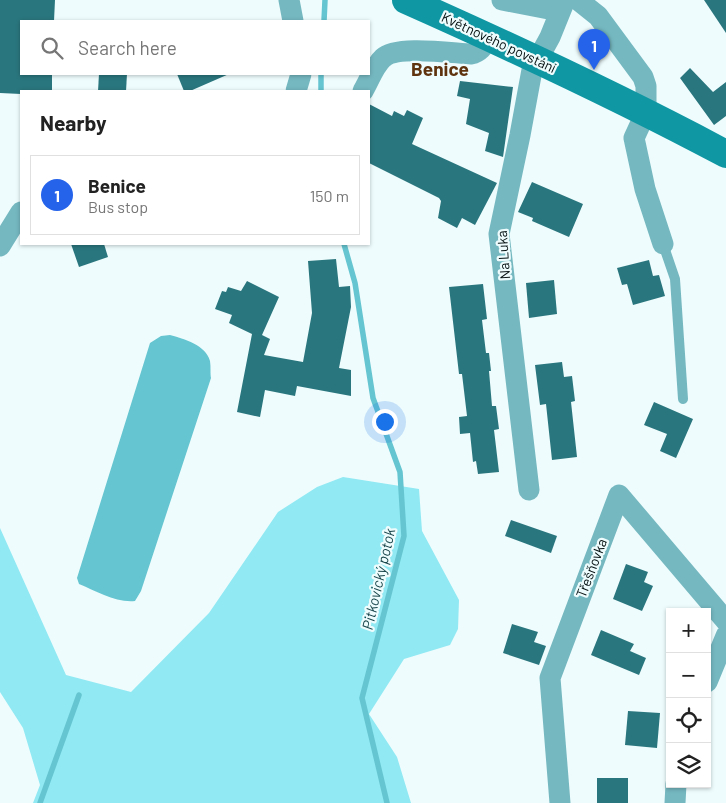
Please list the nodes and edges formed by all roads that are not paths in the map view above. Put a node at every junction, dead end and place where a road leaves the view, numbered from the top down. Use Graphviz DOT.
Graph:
graph roads {
  1 [pos="289,0"];
  2 [pos="406,0"];
  3 [pos="502,0"];
  4 [pos="578,0"];
  5 [pos="562,5"];
  6 [pos="292,20"];
  7 [pos="489,37"];
  8 [pos="537,60"];
  9 [pos="301,75"];
  10 [pos="296,90"];
  11 [pos="364,90"];
  12 [pos="646,112"];
  13 [pos="726,154"];
  14 [pos="20,214"];
  15 [pos="663,244"];
  16 [pos="0,246"];
  17 [pos="682,399"];
  18 [pos="529,490"];
  19 [pos="726,621"];
  20 [pos="726,636"];
  21 [pos="711,672"];
  22 [pos="676,788"];
  23 [pos="560,803"];
  24 [pos="675,803"];
  1 -- 6 [label="street"];
  2 -- 7 [label="street, Květnového povstání"];
  3 -- 5 [label="street"];
  4 -- 12 [label="street"];
  5 -- 8 [label="street, Na Luka"];
  7 -- 8 [label="street, Květnového povstání"];
  7 -- 11 [label="street"];
  8 -- 12 [label="street, Květnového povstání"];
  8 -- 18 [label="street, Na Luka"];
  9 -- 10 [label="street"];
  12 -- 13 [label="street, Květnového povstání"];
  12 -- 15 [label="street"];
  14 -- 16 [label="street"];
  15 -- 17 [label="lane"];
  19 -- 23 [label="street, Třešňovka"];
  20 -- 21 [label="street"];
  22 -- 24 [label="street"];
}
